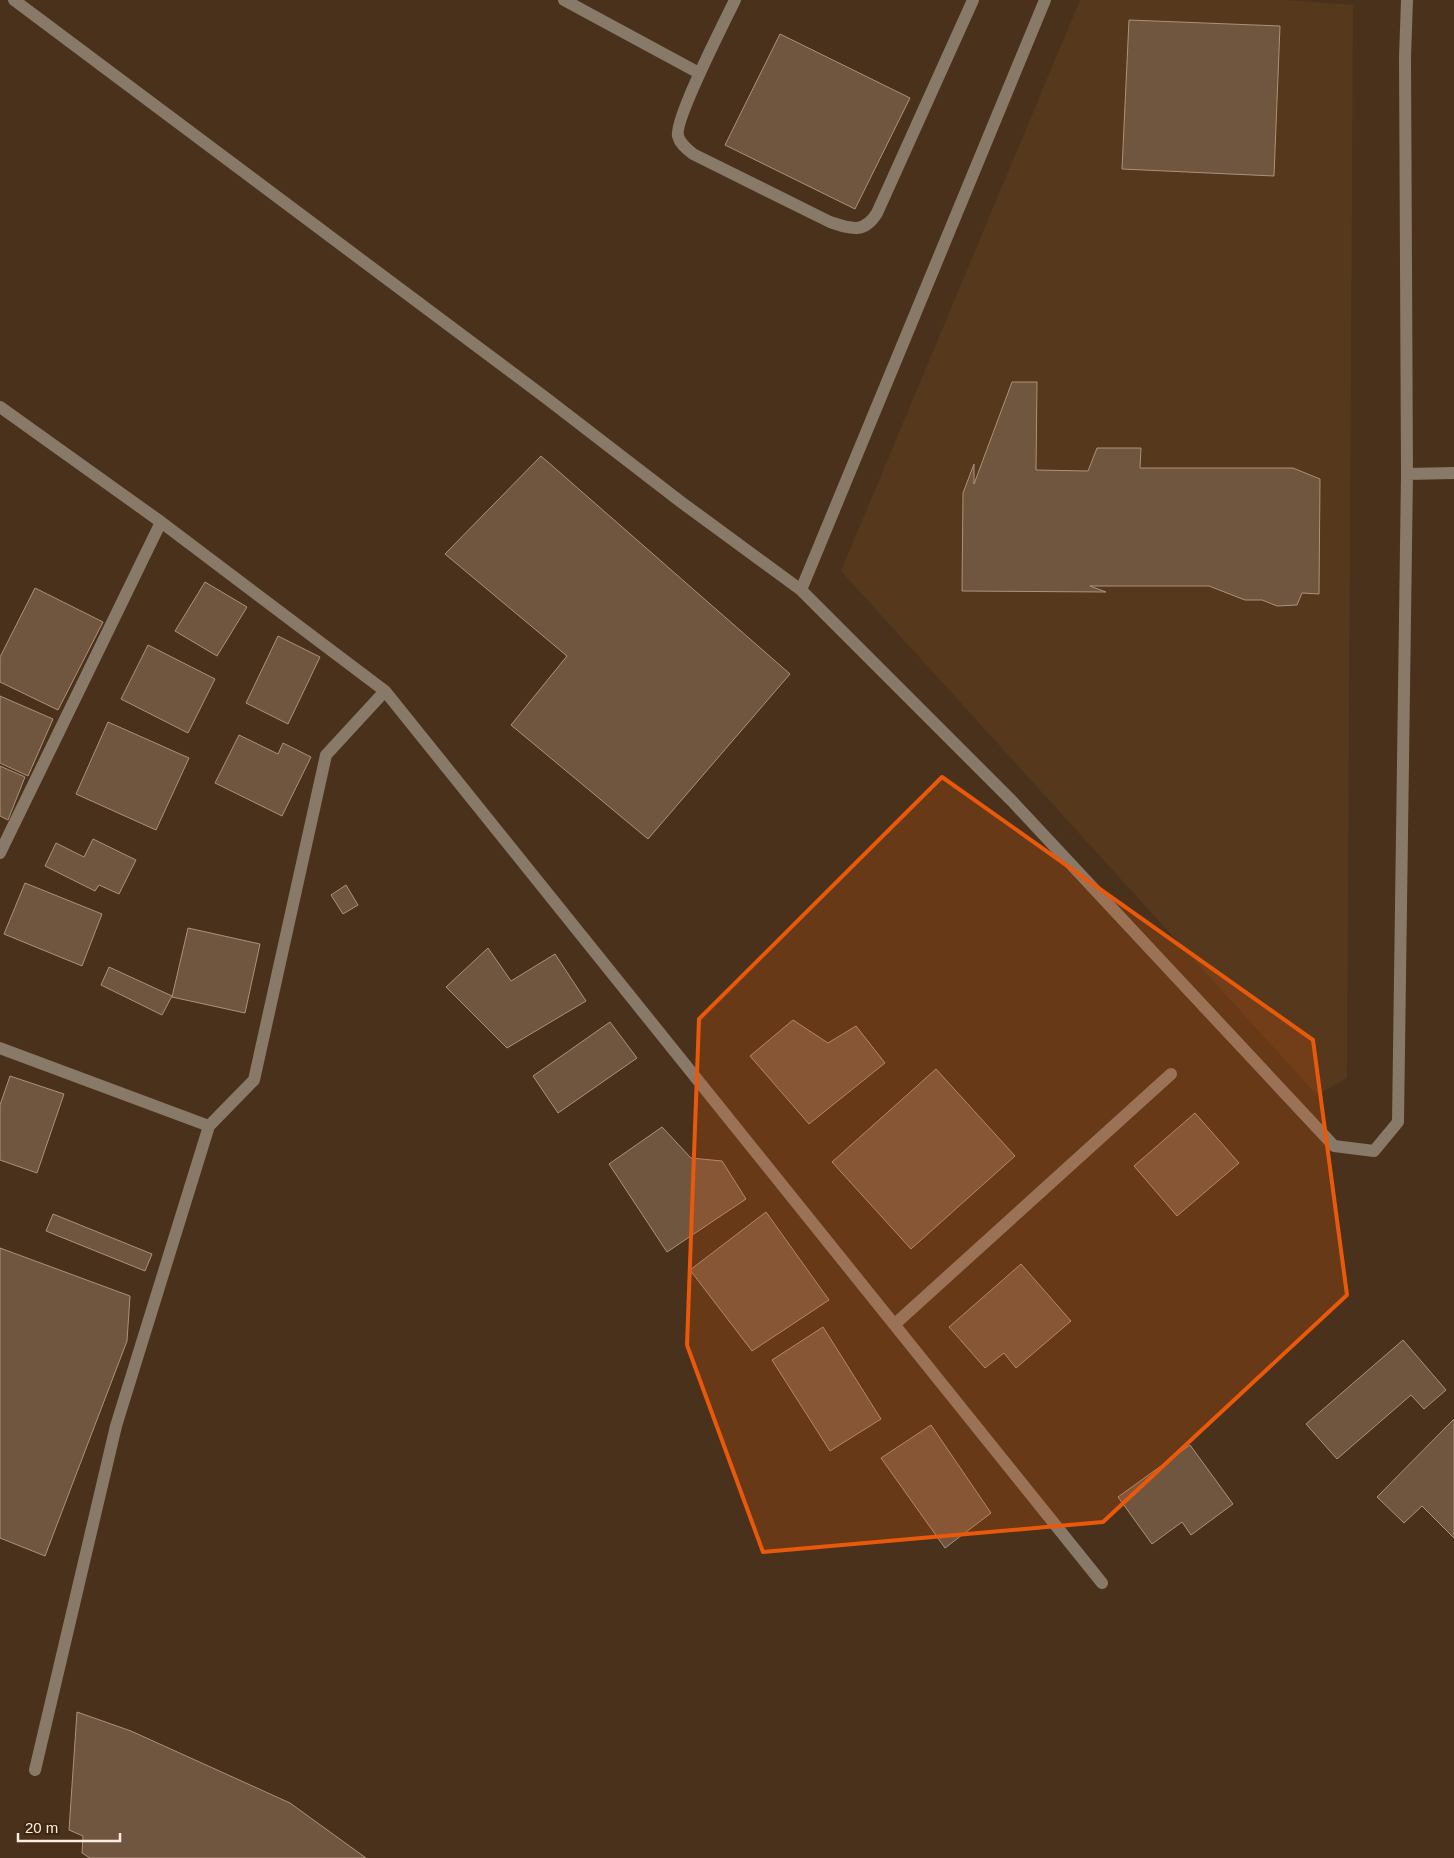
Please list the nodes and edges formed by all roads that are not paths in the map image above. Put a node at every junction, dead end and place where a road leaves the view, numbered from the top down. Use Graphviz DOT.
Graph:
graph roads {
  1 [pos="14,0"];
  2 [pos="564,0"];
  3 [pos="735,0"];
  4 [pos="973,0"];
  5 [pos="1045,0"];
  6 [pos="1407,0"];
  7 [pos="700,73"];
  8 [pos="0,407"];
  9 [pos="1454,473"];
  10 [pos="1407,474"];
  11 [pos="161,522"];
  12 [pos="801,590"];
  13 [pos="385,690"];
  14 [pos="0,853"];
  15 [pos="0,1048"];
  16 [pos="1171,1074"];
  17 [pos="209,1126"];
  18 [pos="895,1324"];
  19 [pos="1102,1583"];
  20 [pos="35,1770"];
  1 -- 12 [label="street"];
  2 -- 7 [label="street"];
  3 -- 7 [label="street"];
  4 -- 7 [label="street"];
  5 -- 12 [label="street"];
  6 -- 10 [label="street"];
  8 -- 11 [label="street"];
  9 -- 10 [label="street"];
  10 -- 12 [label="street"];
  11 -- 13 [label="street"];
  11 -- 14 [label="street"];
  13 -- 17 [label="street"];
  13 -- 18 [label="street"];
  15 -- 17 [label="street"];
  16 -- 18 [label="street"];
  17 -- 20 [label="street"];
  18 -- 19 [label="street"];
}
